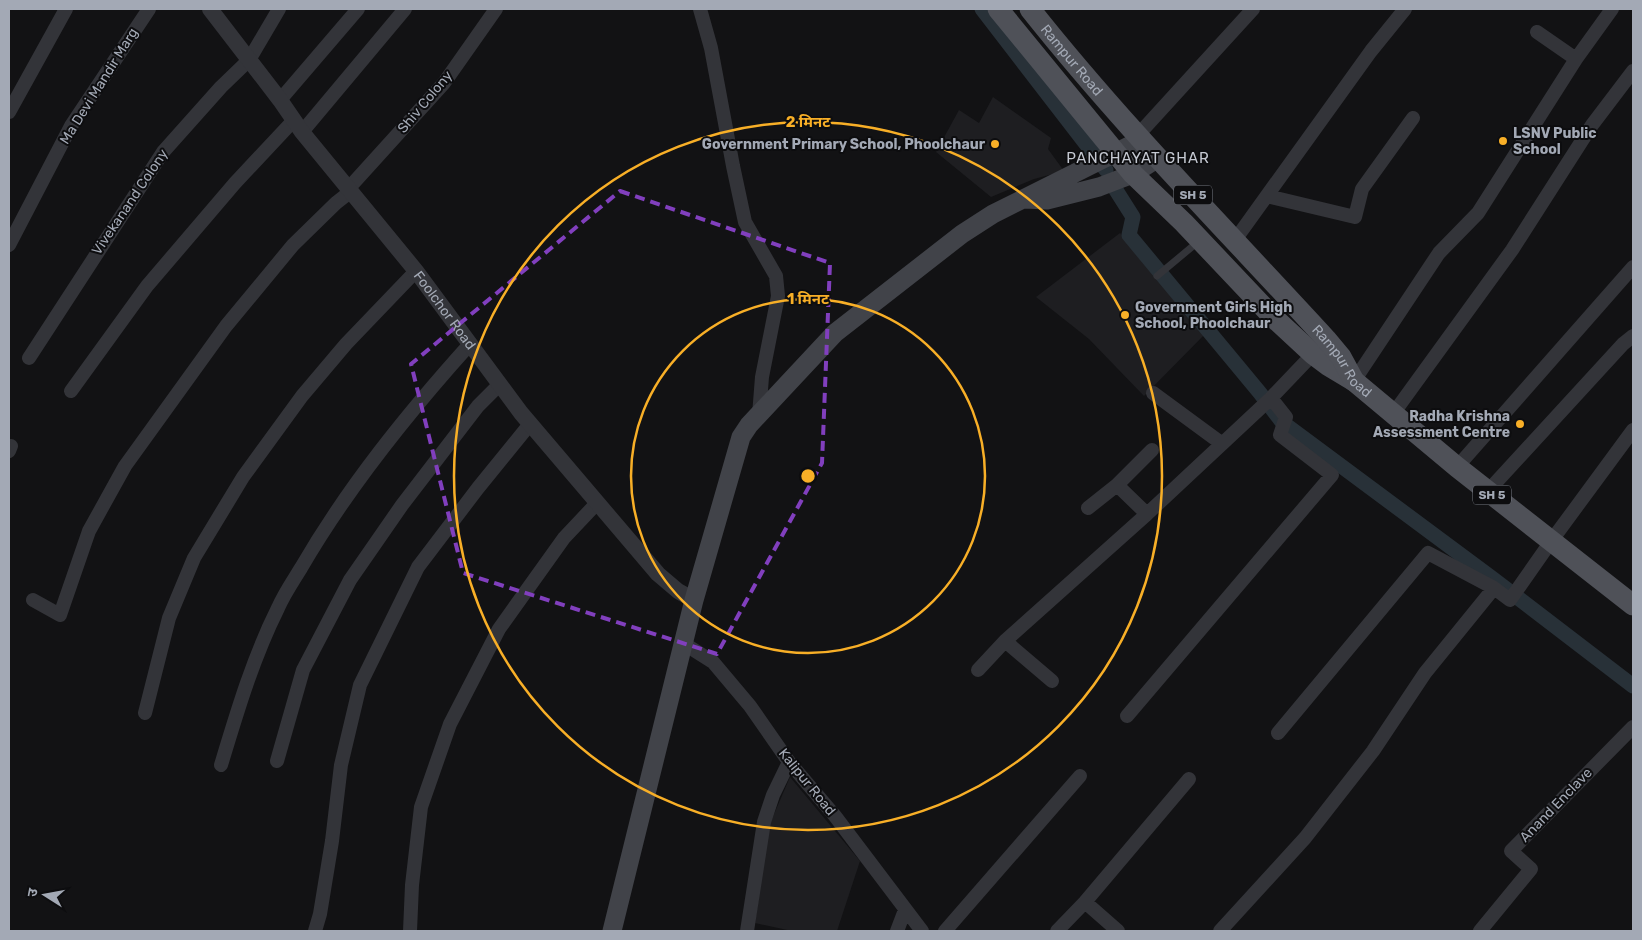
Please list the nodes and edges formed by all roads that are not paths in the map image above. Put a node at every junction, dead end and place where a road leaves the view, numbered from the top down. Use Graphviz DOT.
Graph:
graph roads {
  1 [pos="66,9"];
  2 [pos="149,9"];
  3 [pos="279,9"];
  4 [pos="358,9"];
  5 [pos="405,9"];
  6 [pos="496,9"];
  7 [pos="700,9"];
  8 [pos="998,9"];
  9 [pos="1031,9"];
  10 [pos="1253,9"];
  11 [pos="1405,9"];
  12 [pos="1612,9"];
  13 [pos="214,10"];
  14 [pos="1537,32"];
  15 [pos="1576,59"];
  16 [pos="249,60"];
  17 [pos="1633,71"];
  18 [pos="280,100"];
  19 [pos="9,112"];
  20 [pos="1413,118"];
  21 [pos="298,126"];
  22 [pos="1140,137"];
  23 [pos="1115,152"];
  24 [pos="1158,158"];
  25 [pos="1133,174"];
  26 [pos="349,191"];
  27 [pos="1267,196"];
  28 [pos="1024,199"];
  29 [pos="1235,240"];
  30 [pos="1200,241"];
  31 [pos="9,245"];
  32 [pos="1633,267"];
  33 [pos="416,271"];
  34 [pos="1157,276"];
  35 [pos="1633,336"];
  36 [pos="470,344"];
  37 [pos="1313,354"];
  38 [pos="29,358"];
  39 [pos="1354,381"];
  40 [pos="500,384"];
  41 [pos="71,391"];
  42 [pos="1153,393"];
  43 [pos="1266,402"];
  44 [pos="1393,414"];
  45 [pos="759,415"];
  46 [pos="530,424"];
  47 [pos="1633,430"];
  48 [pos="1222,443"];
  49 [pos="1152,450"];
  50 [pos="1457,467"];
  51 [pos="1117,485"];
  52 [pos="1488,491"];
  53 [pos="597,502"];
  54 [pos="1088,508"];
  55 [pos="1147,514"];
  56 [pos="1552,540"];
  57 [pos="1494,588"];
  58 [pos="33,600"];
  59 [pos="694,600"];
  60 [pos="1633,605"];
  61 [pos="1005,641"];
  62 [pos="683,642"];
  63 [pos="978,670"];
  64 [pos="1052,681"];
  65 [pos="144,713"];
  66 [pos="1127,716"];
  67 [pos="1633,726"];
  68 [pos="1278,732"];
  69 [pos="277,761"];
  70 [pos="789,762"];
  71 [pos="221,765"];
  72 [pos="1080,776"];
  73 [pos="1189,779"];
  74 [pos="1086,902"];
  75 [pos="904,910"];
  76 [pos="315,931"];
  77 [pos="410,931"];
  78 [pos="612,931"];
  79 [pos="747,931"];
  80 [pos="897,931"];
  81 [pos="922,931"];
  82 [pos="945,931"];
  83 [pos="1057,931"];
  84 [pos="1118,931"];
  85 [pos="1220,931"];
  86 [pos="1480,931"];
  1 -- 19 [label="street"];
  2 -- 31 [label="street, Ma Devi Mandir Marg"];
  3 -- 16 [label="street, Vivekanand Colony"];
  4 -- 18 [label="street"];
  5 -- 21 [label="street"];
  6 -- 26 [label="street, Shiv Colony"];
  7 -- 45 [label="street"];
  8 -- 23 [label="main road"];
  9 -- 22 [label="main road, Rampur Road / SH 5"];
  10 -- 22 [label="street"];
  11 -- 27 [label="street"];
  12 -- 15 [label="street"];
  13 -- 16 [label="street, Foolchor Road"];
  14 -- 15 [label="street"];
  15 -- 39 [label="street"];
  16 -- 18 [label="street, Foolchor Road"];
  16 -- 38 [label="street, Vivekanand Colony"];
  17 -- 44 [label="street"];
  18 -- 21 [label="street, Foolchor Road"];
  20 -- 27 [label="street"];
  21 -- 26 [label="street, Foolchor Road"];
  21 -- 41 [label="street"];
  22 -- 23 [label="main road"];
  22 -- 24 [label="main road, Rampur Road / SH 5"];
  23 -- 25 [label="main road"];
  23 -- 28 [label="main road"];
  24 -- 25 [label="main road"];
  24 -- 29 [label="main road, Rampur Road / SH 5"];
  25 -- 28 [label="main road"];
  25 -- 30 [label="main road"];
  26 -- 33 [label="street, Foolchor Road"];
  26 -- 58 [label="street, Shiv Colony"];
  27 -- 29 [label="street"];
  28 -- 45 [label="main road"];
  29 -- 39 [label="main road, Rampur Road / SH 5"];
  30 -- 34 [label="lane"];
  30 -- 37 [label="main road"];
  32 -- 50 [label="street"];
  33 -- 36 [label="street, Foolchor Road"];
  33 -- 65 [label="street"];
  35 -- 52 [label="street"];
  36 -- 40 [label="street, Foolchor Road"];
  36 -- 71 [label="street"];
  37 -- 39 [label="main road"];
  37 -- 43 [label="street"];
  39 -- 44 [label="main road, Rampur Road / SH 5"];
  40 -- 46 [label="street, Foolchor Road"];
  40 -- 69 [label="street"];
  42 -- 48 [label="street"];
  43 -- 48 [label="street"];
  43 -- 66 [label="street"];
  44 -- 50 [label="main road, Rampur Road / SH 5"];
  45 -- 59 [label="main road"];
  46 -- 53 [label="street, Foolchor Road"];
  46 -- 76 [label="street"];
  47 -- 56 [label="street"];
  48 -- 55 [label="street"];
  49 -- 51 [label="street"];
  50 -- 52 [label="main road, Rampur Road / SH 5"];
  51 -- 54 [label="street"];
  51 -- 55 [label="street"];
  52 -- 56 [label="main road, Rampur Road / SH 5"];
  53 -- 59 [label="street, Foolchor Road"];
  53 -- 77 [label="street"];
  55 -- 61 [label="street"];
  56 -- 57 [label="street"];
  56 -- 60 [label="main road, Rampur Road / SH 5"];
  57 -- 68 [label="street"];
  57 -- 85 [label="street"];
  59 -- 62 [label="main road"];
  61 -- 63 [label="street"];
  61 -- 64 [label="street"];
  62 -- 70 [label="street, Kalipur Road"];
  62 -- 78 [label="main road"];
  67 -- 86 [label="street, Anand Enclave"];
  70 -- 75 [label="street, Kalipur Road"];
  70 -- 79 [label="street"];
  72 -- 82 [label="street"];
  73 -- 74 [label="street"];
  74 -- 83 [label="street"];
  74 -- 84 [label="street"];
  75 -- 80 [label="street"];
  75 -- 81 [label="street, Kalipur Road"];
}
